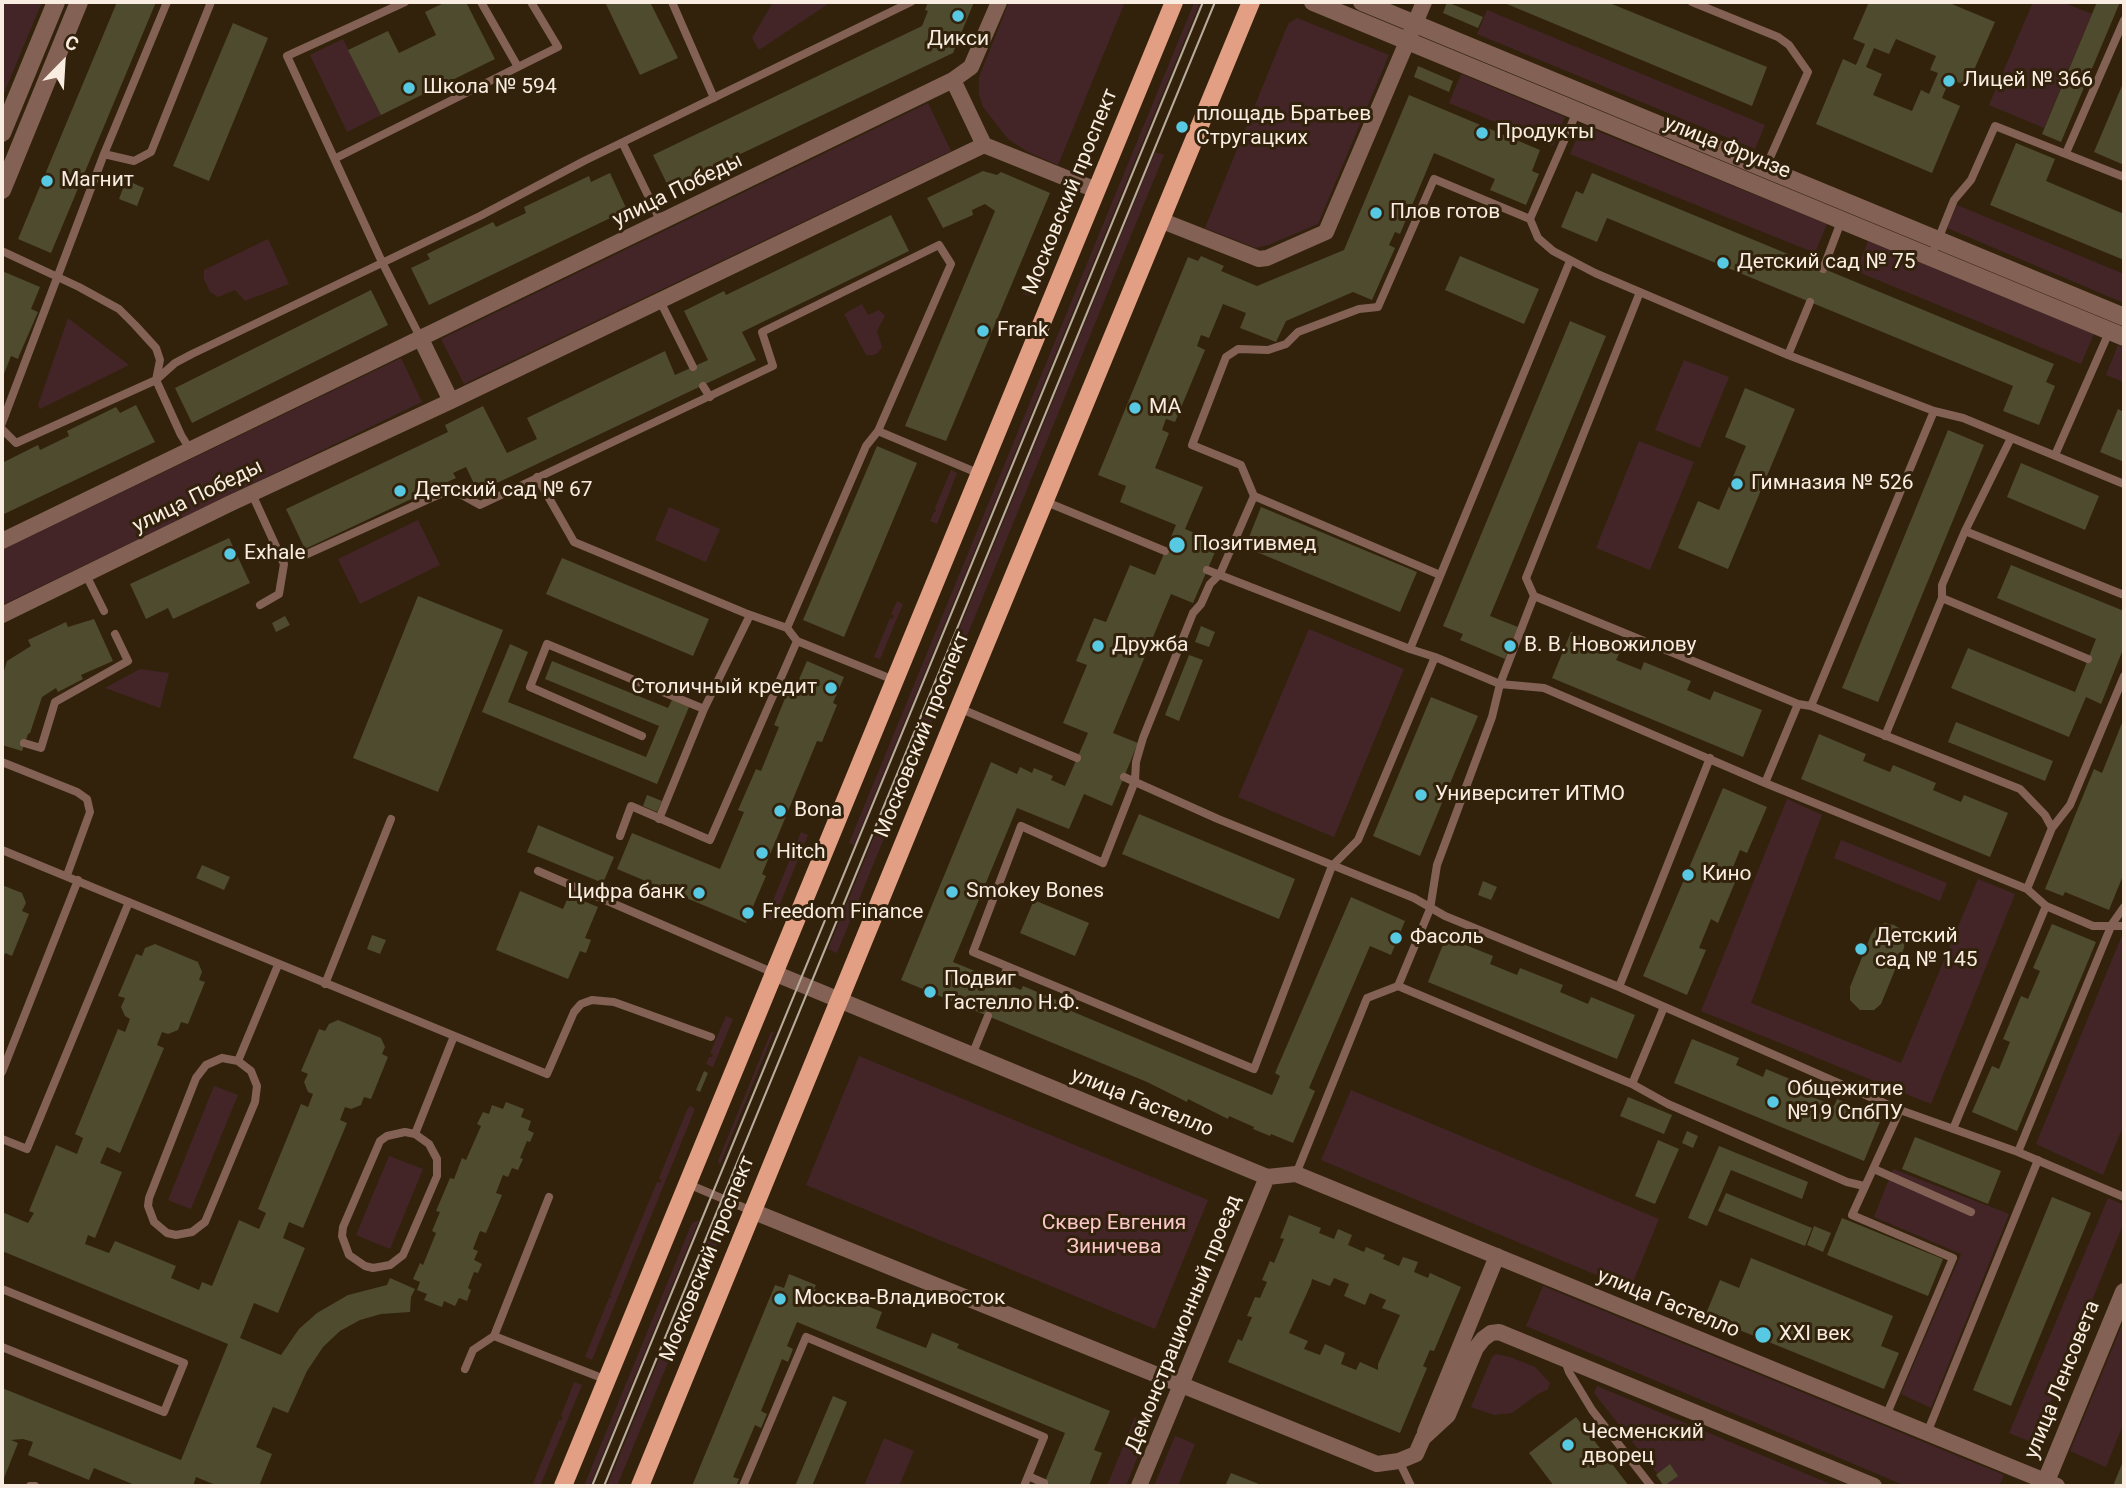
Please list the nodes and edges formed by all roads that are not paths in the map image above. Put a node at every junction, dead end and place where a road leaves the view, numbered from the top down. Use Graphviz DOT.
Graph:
graph roads {
  1 [pos="56,2"];
  2 [pos="79,2"];
  3 [pos="167,2"];
  4 [pos="211,2"];
  5 [pos="405,2"];
  6 [pos="481,2"];
  7 [pos="531,2"];
  8 [pos="672,2"];
  9 [pos="911,2"];
  10 [pos="999,2"];
  11 [pos="1174,2"];
  12 [pos="1251,2"];
  13 [pos="1313,2"];
  14 [pos="1362,2"];
  15 [pos="1424,2"];
  16 [pos="1692,2"];
  17 [pos="2124,20"];
  18 [pos="1415,24"];
  19 [pos="1408,41"];
  20 [pos="518,67"];
  21 [pos="953,80"];
  22 [pos="1585,94"];
  23 [pos="715,98"];
  24 [pos="1577,111"];
  25 [pos="2,133"];
  26 [pos="623,144"];
  27 [pos="984,145"];
  28 [pos="2066,153"];
  29 [pos="104,154"];
  30 [pos="335,158"];
  31 [pos="1766,168"];
  32 [pos="2124,177"];
  33 [pos="1758,186"];
  34 [pos="2,190"];
  35 [pos="1096,190"];
  36 [pos="1845,211"];
  37 [pos="1530,219"];
  38 [pos="1160,220"];
  39 [pos="661,222"];
  40 [pos="1935,248"];
  41 [pos="2,251"];
  42 [pos="1570,261"];
  43 [pos="382,262"];
  44 [pos="1823,269"];
  45 [pos="57,275"];
  46 [pos="1640,292"];
  47 [pos="660,301"];
  48 [pos="1810,302"];
  49 [pos="2119,324"];
  50 [pos="421,339"];
  51 [pos="1788,355"];
  52 [pos="693,366"];
  53 [pos="156,380"];
  54 [pos="703,386"];
  55 [pos="709,397"];
  56 [pos="451,401"];
  57 [pos="1934,411"];
  58 [pos="2,424"];
  59 [pos="2,429"];
  60 [pos="878,431"];
  61 [pos="2011,438"];
  62 [pos="191,451"];
  63 [pos="2055,455"];
  64 [pos="980,474"];
  65 [pos="537,477"];
  66 [pos="2124,484"];
  67 [pos="252,494"];
  68 [pos="1254,496"];
  69 [pos="1044,501"];
  70 [pos="1965,531"];
  71 [pos="2,541"];
  72 [pos="1165,551"];
  73 [pos="305,555"];
  74 [pos="1208,570"];
  75 [pos="1220,574"];
  76 [pos="86,575"];
  77 [pos="1440,575"];
  78 [pos="2124,595"];
  79 [pos="1534,596"];
  80 [pos="1942,598"];
  81 [pos="260,605"];
  82 [pos="104,611"];
  83 [pos="2,615"];
  84 [pos="750,615"];
  85 [pos="787,628"];
  86 [pos="115,634"];
  87 [pos="797,641"];
  88 [pos="1410,649"];
  89 [pos="1435,657"];
  90 [pos="2088,659"];
  91 [pos="2115,670"];
  92 [pos="2124,675"];
  93 [pos="894,680"];
  94 [pos="1500,684"];
  95 [pos="1798,704"];
  96 [pos="1811,706"];
  97 [pos="958,708"];
  98 [pos="704,709"];
  99 [pos="1885,736"];
  100 [pos="642,737"];
  101 [pos="24,743"];
  102 [pos="1077,758"];
  103 [pos="1710,758"];
  104 [pos="2,762"];
  105 [pos="1124,777"];
  106 [pos="1135,781"];
  107 [pos="1765,783"];
  108 [pos="391,819"];
  109 [pos="659,819"];
  110 [pos="2052,828"];
  111 [pos="620,836"];
  112 [pos="2,850"];
  113 [pos="1332,866"];
  114 [pos="538,871"];
  115 [pos="67,875"];
  116 [pos="78,880"];
  117 [pos="2027,889"];
  118 [pos="129,901"];
  119 [pos="2046,906"];
  120 [pos="2124,906"];
  121 [pos="1430,909"];
  122 [pos="2112,925"];
  123 [pos="2124,926"];
  124 [pos="278,965"];
  125 [pos="1007,968"];
  126 [pos="774,973"];
  127 [pos="1002,982"];
  128 [pos="325,984"];
  129 [pos="1398,986"];
  130 [pos="1619,987"];
  131 [pos="839,1000"];
  132 [pos="1664,1007"];
  133 [pos="988,1016"];
  134 [pos="454,1036"];
  135 [pos="712,1037"];
  136 [pos="972,1055"];
  137 [pos="239,1061"];
  138 [pos="2,1072"];
  139 [pos="1632,1084"];
  140 [pos="1900,1110"];
  141 [pos="1953,1129"];
  142 [pos="415,1134"];
  143 [pos="2,1139"];
  144 [pos="2018,1152"];
  145 [pos="2038,1160"];
  146 [pos="1874,1169"];
  147 [pos="1296,1174"];
  148 [pos="1267,1177"];
  149 [pos="688,1184"];
  150 [pos="1864,1186"];
  151 [pos="548,1196"];
  152 [pos="2124,1196"];
  153 [pos="752,1211"];
  154 [pos="1971,1212"];
  155 [pos="1497,1256"];
  156 [pos="2,1289"];
  157 [pos="2124,1292"];
  158 [pos="494,1336"];
  159 [pos="2,1347"];
  160 [pos="1565,1359"];
  161 [pos="465,1369"];
  162 [pos="607,1380"];
  163 [pos="1181,1385"];
  164 [pos="1886,1416"];
  165 [pos="1927,1433"];
  166 [pos="1423,1438"];
  167 [pos="1399,1461"];
  168 [pos="1028,1476"];
  169 [pos="1044,1483"];
  170 [pos="2049,1485"];
  171 [pos="563,1486"];
  172 [pos="640,1486"];
  173 [pos="743,1486"];
  174 [pos="1024,1486"];
  175 [pos="1139,1486"];
  176 [pos="1411,1486"];
  177 [pos="1651,1486"];
  178 [pos="1874,1486"];
  1 -- 25 [label="street"];
  2 -- 34 [label="street"];
  3 -- 29 [label="lane"];
  4 -- 29 [label="lane"];
  5 -- 30 [label="lane"];
  6 -- 20 [label="lane"];
  7 -- 20 [label="lane"];
  8 -- 23 [label="lane"];
  9 -- 23 [label="lane"];
  10 -- 21 [label="street"];
  11 -- 35 [label="main road, Московский проспект"];
  12 -- 38 [label="main road, Московский проспект"];
  13 -- 19 [label="street, улица Фрунзе"];
  14 -- 18 [label="street, улица Фрунзе"];
  15 -- 18 [label="street"];
  16 -- 31 [label="lane"];
  17 -- 28 [label="lane"];
  18 -- 19 [label="street"];
  18 -- 22 [label="street, улица Фрунзе"];
  19 -- 24 [label="street, улица Фрунзе"];
  19 -- 38 [label="street"];
  20 -- 30 [label="lane"];
  21 -- 27 [label="street"];
  21 -- 39 [label="street, улица Победы"];
  22 -- 24 [label="lane"];
  22 -- 31 [label="street, улица Фрунзе"];
  23 -- 26 [label="lane"];
  24 -- 33 [label="street, улица Фрунзе"];
  24 -- 37 [label="lane"];
  26 -- 39 [label="lane"];
  26 -- 43 [label="lane"];
  27 -- 35 [label="street"];
  27 -- 47 [label="street, улица Победы"];
  28 -- 32 [label="lane"];
  28 -- 40 [label="lane"];
  29 -- 45 [label="lane"];
  30 -- 43 [label="lane"];
  31 -- 33 [label="lane"];
  31 -- 36 [label="street, улица Фрунзе"];
  33 -- 36 [label="street, улица Фрунзе"];
  35 -- 64 [label="main road, Московский проспект"];
  36 -- 40 [label="street, улица Фрунзе"];
  36 -- 44 [label="lane"];
  37 -- 42 [label="lane"];
  37 -- 68 [label="lane"];
  38 -- 69 [label="main road, Московский проспект"];
  39 -- 50 [label="street, улица Победы"];
  40 -- 49 [label="street, улица Фрунзе"];
  41 -- 45 [label="lane"];
  42 -- 46 [label="lane"];
  42 -- 77 [label="lane"];
  43 -- 50 [label="lane"];
  43 -- 53 [label="lane"];
  45 -- 53 [label="lane"];
  45 -- 58 [label="lane"];
  46 -- 51 [label="lane"];
  46 -- 79 [label="lane"];
  47 -- 52 [label="lane"];
  47 -- 56 [label="street, улица Победы"];
  48 -- 51 [label="lane"];
  49 -- 63 [label="lane"];
  50 -- 56 [label="street"];
  50 -- 62 [label="street, улица Победы"];
  51 -- 57 [label="lane"];
  53 -- 59 [label="lane"];
  53 -- 62 [label="lane"];
  54 -- 55 [label="lane"];
  55 -- 60 [label="lane"];
  55 -- 65 [label="lane"];
  56 -- 67 [label="street, улица Победы"];
  57 -- 61 [label="lane"];
  57 -- 96 [label="lane"];
  60 -- 64 [label="lane"];
  60 -- 85 [label="lane"];
  61 -- 63 [label="lane"];
  61 -- 70 [label="lane"];
  62 -- 71 [label="street, улица Победы"];
  63 -- 66 [label="lane"];
  64 -- 93 [label="main road, Московский проспект"];
  65 -- 73 [label="lane"];
  65 -- 84 [label="lane"];
  67 -- 76 [label="street, улица Победы"];
  67 -- 81 [label="lane"];
  68 -- 75 [label="lane"];
  68 -- 77 [label="lane"];
  69 -- 72 [label="lane"];
  69 -- 97 [label="main road, Московский проспект"];
  70 -- 78 [label="lane"];
  70 -- 80 [label="lane"];
  74 -- 75 [label="lane"];
  75 -- 88 [label="lane"];
  75 -- 106 [label="lane"];
  76 -- 82 [label="lane"];
  76 -- 83 [label="street, улица Победы"];
  77 -- 88 [label="lane"];
  79 -- 94 [label="lane"];
  79 -- 95 [label="lane"];
  80 -- 90 [label="lane"];
  80 -- 99 [label="lane"];
  84 -- 85 [label="lane"];
  84 -- 98 [label="lane"];
  85 -- 87 [label="lane"];
  86 -- 101 [label="lane"];
  87 -- 93 [label="lane"];
  87 -- 109 [label="lane"];
  88 -- 89 [label="lane"];
  89 -- 94 [label="lane"];
  89 -- 113 [label="lane"];
  91 -- 92 [label="lane"];
  92 -- 110 [label="lane"];
  93 -- 126 [label="main road, Московский проспект"];
  94 -- 103 [label="lane"];
  94 -- 121 [label="lane"];
  95 -- 96 [label="lane"];
  95 -- 107 [label="lane"];
  96 -- 99 [label="lane"];
  97 -- 102 [label="lane"];
  97 -- 131 [label="main road, Московский проспект"];
  98 -- 100 [label="lane"];
  98 -- 109 [label="lane"];
  99 -- 110 [label="lane"];
  103 -- 107 [label="lane"];
  103 -- 130 [label="lane"];
  104 -- 115 [label="lane"];
  105 -- 106 [label="lane"];
  106 -- 113 [label="lane"];
  106 -- 125 [label="lane"];
  107 -- 117 [label="lane"];
  108 -- 128 [label="lane"];
  109 -- 111 [label="lane"];
  110 -- 117 [label="lane"];
  112 -- 115 [label="lane"];
  113 -- 121 [label="lane"];
  113 -- 125 [label="lane"];
  114 -- 126 [label="lane"];
  115 -- 116 [label="lane"];
  116 -- 118 [label="lane"];
  116 -- 138 [label="lane"];
  117 -- 119 [label="lane"];
  118 -- 124 [label="lane"];
  118 -- 143 [label="lane"];
  119 -- 122 [label="lane"];
  119 -- 141 [label="lane"];
  120 -- 122 [label="lane"];
  121 -- 129 [label="lane"];
  121 -- 130 [label="lane"];
  122 -- 123 [label="lane"];
  122 -- 144 [label="lane"];
  124 -- 128 [label="lane"];
  124 -- 137 [label="lane"];
  125 -- 127 [label="lane"];
  126 -- 131 [label="street, улица Гастелло"];
  126 -- 149 [label="main road, Московский проспект"];
  128 -- 134 [label="lane"];
  129 -- 139 [label="lane"];
  129 -- 147 [label="lane"];
  130 -- 132 [label="lane"];
  131 -- 136 [label="street, улица Гастелло"];
  131 -- 153 [label="main road, Московский проспект"];
  132 -- 139 [label="lane"];
  132 -- 140 [label="lane"];
  133 -- 136 [label="lane"];
  134 -- 135 [label="lane"];
  134 -- 142 [label="lane"];
  136 -- 148 [label="street, улица Гастелло"];
  137 -- 137 [label="lane"];
  139 -- 150 [label="lane"];
  140 -- 141 [label="lane"];
  140 -- 146 [label="lane"];
  141 -- 144 [label="lane"];
  142 -- 142 [label="lane"];
  144 -- 145 [label="lane"];
  145 -- 152 [label="lane"];
  145 -- 165 [label="lane"];
  146 -- 150 [label="lane"];
  146 -- 154 [label="lane"];
  147 -- 148 [label="street, улица Гастелло"];
  147 -- 155 [label="street, улица Гастелло"];
  148 -- 163 [label="street, Демонстрационный проезд"];
  149 -- 153 [label="lane"];
  149 -- 162 [label="main road, Московский проспект"];
  150 -- 164 [label="lane"];
  151 -- 158 [label="lane"];
  153 -- 163 [label="street"];
  153 -- 172 [label="main road, Московский проспект"];
  155 -- 164 [label="street, улица Гастелло"];
  155 -- 166 [label="street"];
  156 -- 159 [label="lane"];
  157 -- 170 [label="street, улица Ленсовета"];
  158 -- 161 [label="lane"];
  158 -- 162 [label="lane"];
  160 -- 166 [label="street"];
  160 -- 177 [label="lane"];
  160 -- 178 [label="street"];
  162 -- 171 [label="main road, Московский проспект"];
  163 -- 167 [label="street"];
  163 -- 175 [label="street, Демонстрационный проезд"];
  164 -- 165 [label="street, улица Гастелло"];
  165 -- 170 [label="street, улица Гастелло"];
  166 -- 167 [label="street"];
  167 -- 176 [label="lane"];
  168 -- 169 [label="lane"];
  168 -- 173 [label="lane"];
  168 -- 174 [label="lane"];
}
